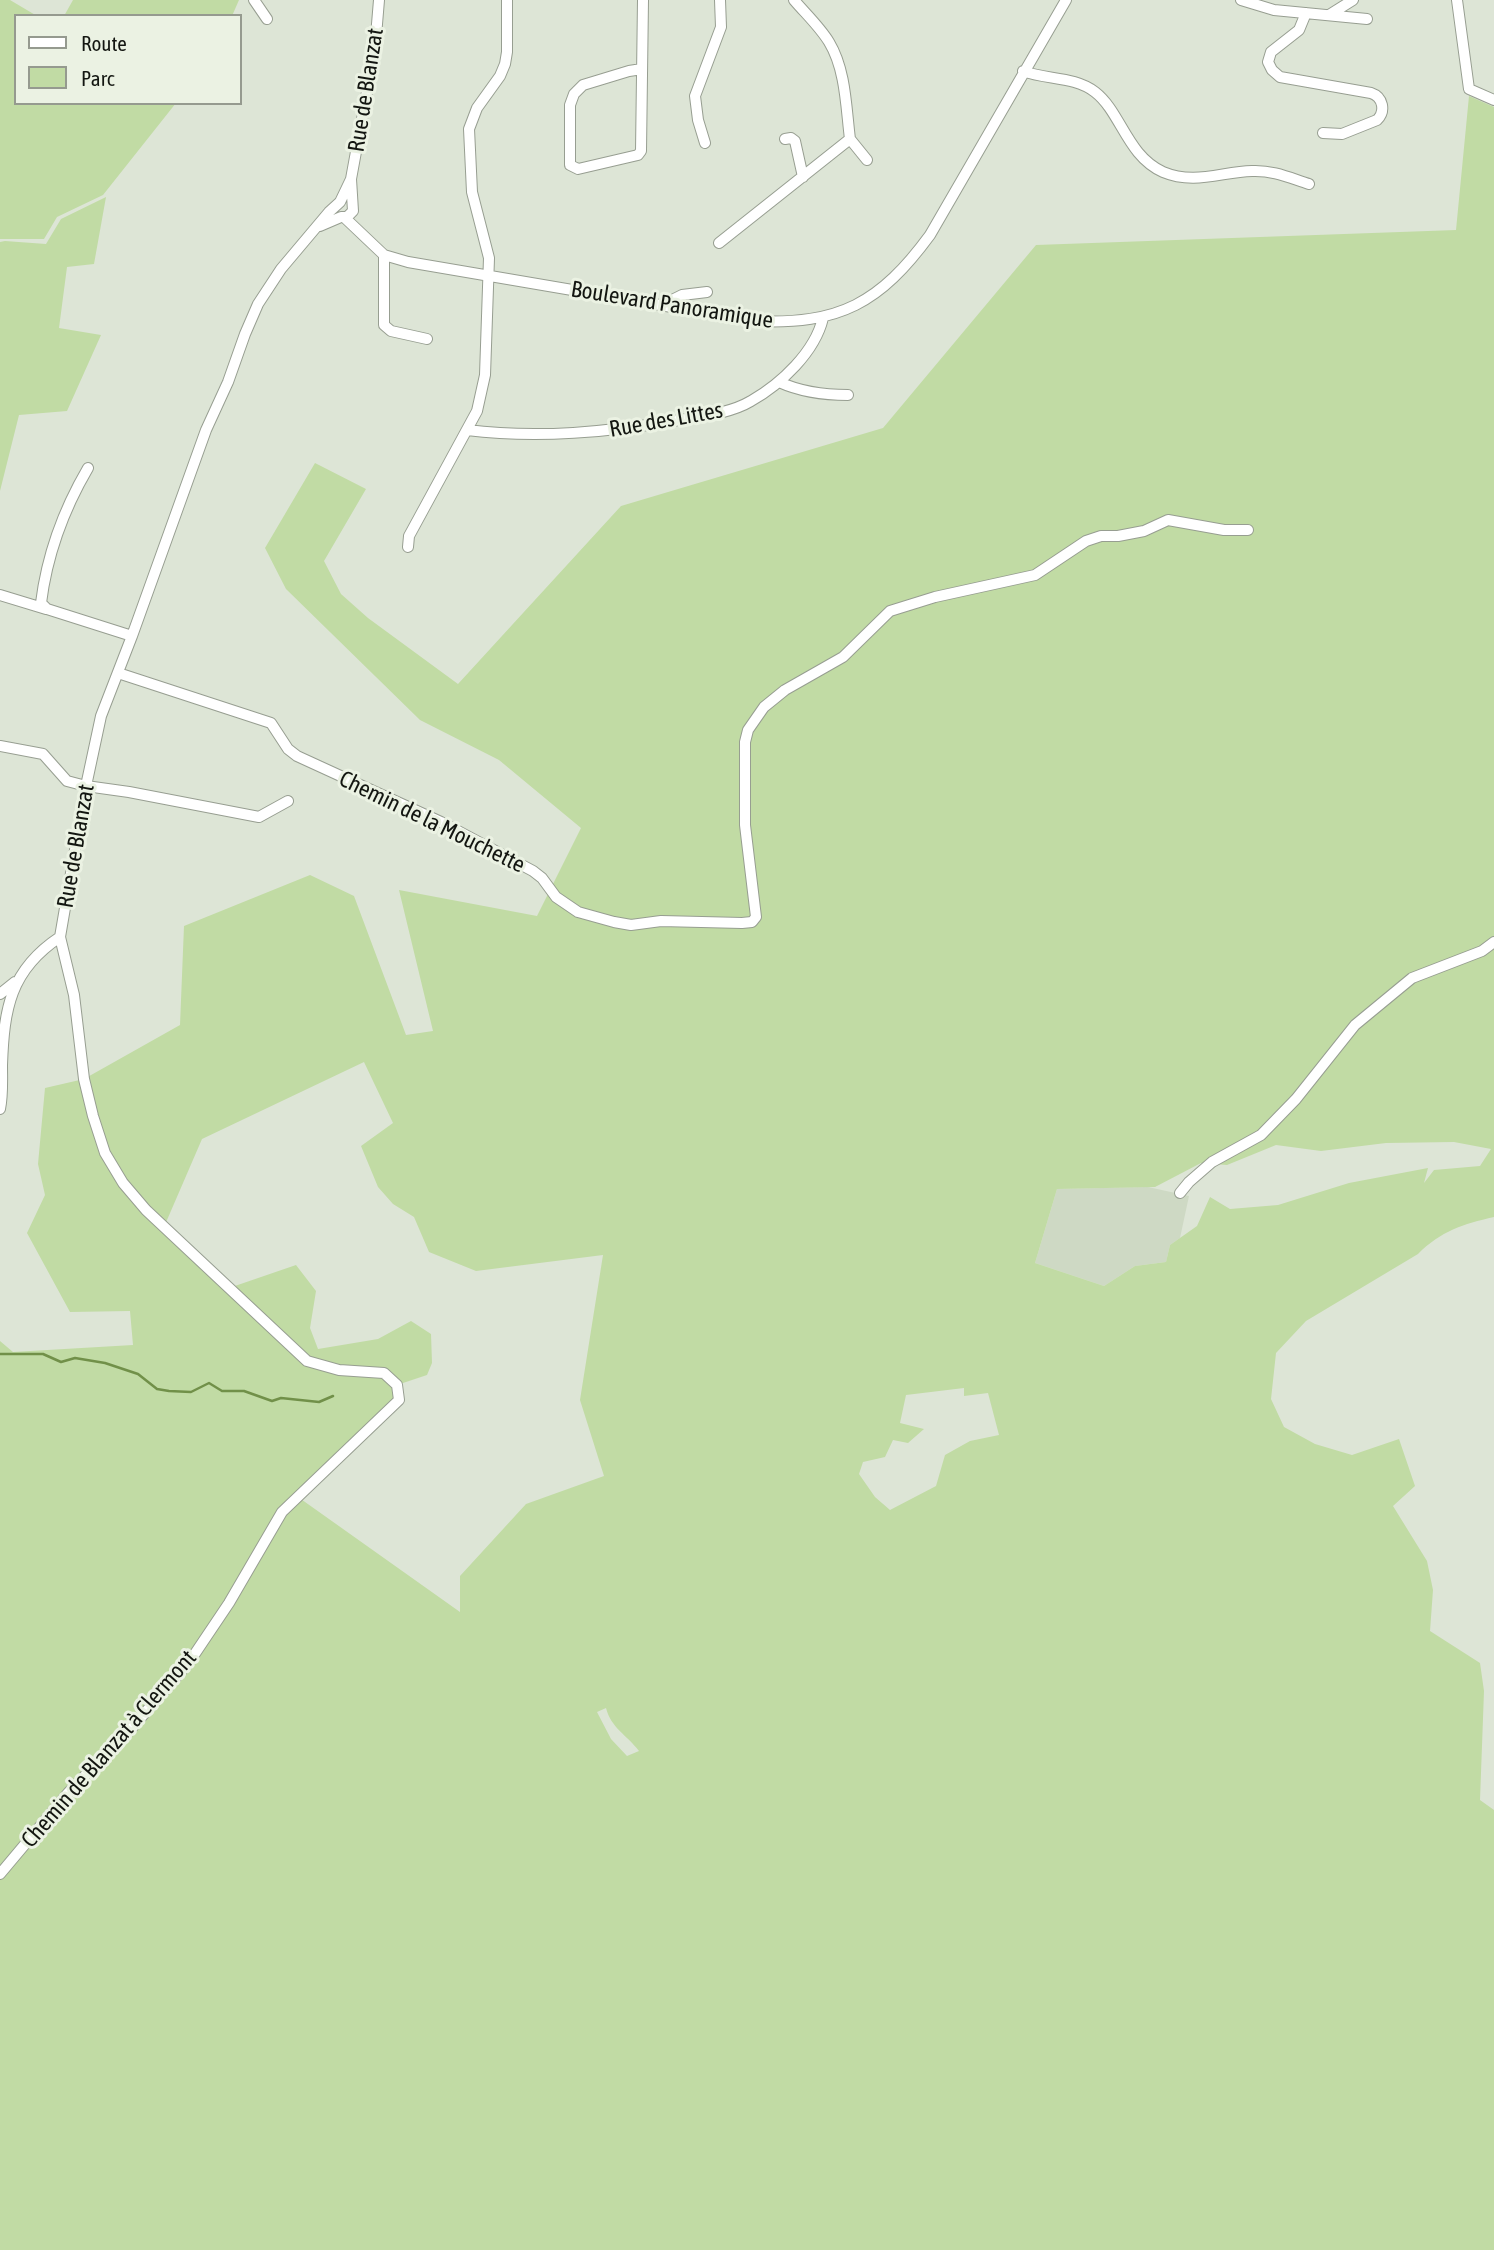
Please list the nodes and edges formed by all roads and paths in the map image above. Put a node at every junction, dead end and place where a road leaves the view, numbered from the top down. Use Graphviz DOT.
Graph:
graph roads {
  1 [pos="254,0"];
  2 [pos="379,0"];
  3 [pos="507,0"];
  4 [pos="643,0"];
  5 [pos="720,0"];
  6 [pos="794,0"];
  7 [pos="1066,0"];
  8 [pos="1241,0"];
  9 [pos="1353,0"];
  10 [pos="1457,0"];
  11 [pos="1306,13"];
  12 [pos="1328,15"];
  13 [pos="267,19"];
  14 [pos="1367,19"];
  15 [pos="642,69"];
  16 [pos="1023,71"];
  17 [pos="1494,100"];
  18 [pos="1323,133"];
  19 [pos="785,139"];
  20 [pos="850,139"];
  21 [pos="705,143"];
  22 [pos="867,160"];
  23 [pos="803,177"];
  24 [pos="351,179"];
  25 [pos="1309,184"];
  26 [pos="352,207"];
  27 [pos="340,211"];
  28 [pos="360,231"];
  29 [pos="719,243"];
  30 [pos="384,255"];
  31 [pos="489,275"];
  32 [pos="707,292"];
  33 [pos="663,304"];
  34 [pos="823,318"];
  35 [pos="427,339"];
  36 [pos="779,382"];
  37 [pos="848,395"];
  38 [pos="467,430"];
  39 [pos="88,468"];
  40 [pos="1248,530"];
  41 [pos="408,547"];
  42 [pos="0,595"];
  43 [pos="47,609"];
  44 [pos="132,636"];
  45 [pos="118,673"];
  46 [pos="0,746"];
  47 [pos="86,786"];
  48 [pos="288,802"];
  49 [pos="60,936"];
  50 [pos="1494,942"];
  51 [pos="16,981"];
  52 [pos="0,994"];
  53 [pos="0,1109"];
  54 [pos="1180,1193"];
  55 [pos="372,1372"];
  56 [pos="0,1874"];
  1 -- 13 [label="street"];
  2 -- 24 [label="street, Rue de Blanzat"];
  3 -- 31 [label="street"];
  4 -- 15 [label="street"];
  5 -- 21 [label="street"];
  6 -- 20 [label="street"];
  7 -- 16 [label="street, Boulevard Panoramique"];
  8 -- 11 [label="street"];
  9 -- 12 [label="street"];
  10 -- 17 [label="street"];
  11 -- 12 [label="street"];
  11 -- 18 [label="street"];
  12 -- 14 [label="street"];
  15 -- 15 [label="street"];
  16 -- 25 [label="street"];
  16 -- 34 [label="street, Boulevard Panoramique"];
  19 -- 23 [label="street"];
  20 -- 22 [label="street"];
  20 -- 23 [label="street"];
  23 -- 29 [label="street"];
  24 -- 26 [label="street, Rue de Blanzat"];
  24 -- 27 [label="street, Rue de Blanzat"];
  26 -- 27 [label="street"];
  26 -- 28 [label="street, Rue de Blanzat"];
  27 -- 28 [label="street"];
  27 -- 44 [label="street, Rue de Blanzat"];
  28 -- 30 [label="street"];
  30 -- 31 [label="street, Boulevard Panoramique"];
  30 -- 35 [label="street"];
  31 -- 33 [label="street, Boulevard Panoramique"];
  31 -- 38 [label="street"];
  32 -- 33 [label="street"];
  33 -- 34 [label="street, Boulevard Panoramique"];
  34 -- 36 [label="street, Rue des Littes"];
  36 -- 37 [label="street"];
  36 -- 38 [label="street, Rue des Littes"];
  38 -- 41 [label="street"];
  39 -- 43 [label="street"];
  40 -- 45 [label="street, Chemin de la Mouchette"];
  42 -- 43 [label="street"];
  43 -- 44 [label="street"];
  44 -- 45 [label="street, Rue de Blanzat"];
  45 -- 47 [label="street, Rue de Blanzat"];
  46 -- 47 [label="street"];
  47 -- 48 [label="street"];
  47 -- 49 [label="street, Rue de Blanzat"];
  49 -- 51 [label="street"];
  49 -- 55 [label="street, Rue de Blanzat"];
  50 -- 54 [label="street"];
  51 -- 52 [label="street"];
  51 -- 53 [label="street"];
  55 -- 56 [label="street, Chemin de Blanzat à Clermont"];
}
